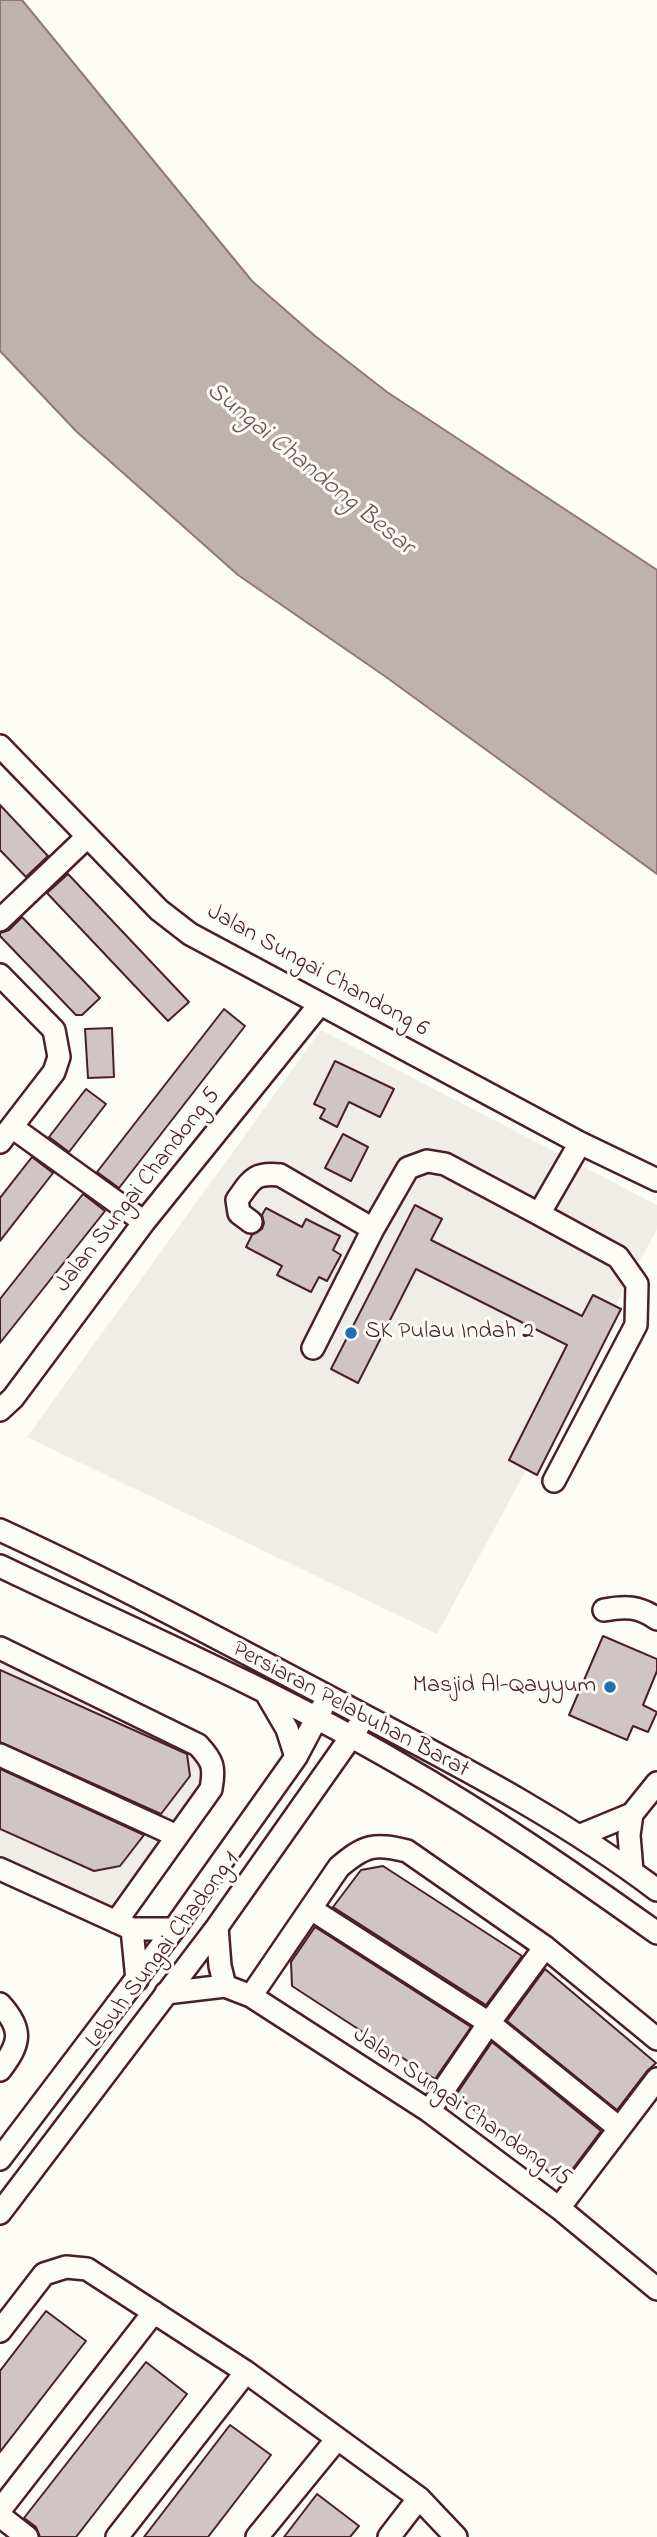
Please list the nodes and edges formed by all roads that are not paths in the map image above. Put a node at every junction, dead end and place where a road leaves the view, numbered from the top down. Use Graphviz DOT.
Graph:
graph roads {
  1 [pos="0,746"];
  2 [pos="87,837"];
  3 [pos="0,920"];
  4 [pos="0,975"];
  5 [pos="320,1004"];
  6 [pos="6,1135"];
  7 [pos="580,1143"];
  8 [pos="657,1180"];
  9 [pos="540,1214"];
  10 [pos="145,1222"];
  11 [pos="251,1222"];
  12 [pos="373,1229"];
  13 [pos="313,1348"];
  14 [pos="0,1410"];
  15 [pos="554,1481"];
  16 [pos="0,1530"];
  17 [pos="0,1566"];
  18 [pos="604,1610"];
  19 [pos="657,1619"];
  20 [pos="0,1648"];
  21 [pos="265,1692"];
  22 [pos="330,1697"];
  23 [pos="366,1716"];
  24 [pos="315,1719"];
  25 [pos="351,1738"];
  26 [pos="0,1755"];
  27 [pos="296,1758"];
  28 [pos="398,1763"];
  29 [pos="331,1767"];
  30 [pos="657,1783"];
  31 [pos="632,1814"];
  32 [pos="581,1835"];
  33 [pos="177,1836"];
  34 [pos="0,1869"];
  35 [pos="632,1871"];
  36 [pos="657,1889"];
  37 [pos="312,1909"];
  38 [pos="124,1926"];
  39 [pos="217,1927"];
  40 [pos="174,1929"];
  41 [pos="657,1933"];
  42 [pos="545,1947"];
  43 [pos="137,1980"];
  44 [pos="225,1986"];
  45 [pos="166,1993"];
  46 [pos="251,1996"];
  47 [pos="0,2004"];
  48 [pos="489,2023"];
  49 [pos="657,2039"];
  50 [pos="0,2070"];
  51 [pos="657,2078"];
  52 [pos="429,2111"];
  53 [pos="619,2128"];
  54 [pos="0,2159"];
  55 [pos="559,2208"];
  56 [pos="0,2213"];
  57 [pos="657,2289"];
  58 [pos="154,2312"];
  59 [pos="0,2331"];
  60 [pos="246,2372"];
  61 [pos="337,2439"];
  62 [pos="419,2498"];
  63 [pos="0,2510"];
  64 [pos="0,2516"];
  65 [pos="27,2537"];
  66 [pos="117,2537"];
  67 [pos="257,2537"];
  68 [pos="389,2537"];
  69 [pos="456,2537"];
  1 -- 2 [label="street, Jalan Sungai Chandong 6"];
  2 -- 3 [label="street"];
  2 -- 5 [label="street, Jalan Sungai Chandong 6"];
  4 -- 6 [label="street"];
  5 -- 7 [label="street, Jalan Sungai Chandong 6"];
  5 -- 10 [label="street, Jalan Sungai Chandong 5"];
  6 -- 10 [label="street"];
  7 -- 8 [label="street, Jalan Sungai Chandong 6"];
  7 -- 9 [label="street"];
  9 -- 12 [label="street"];
  9 -- 15 [label="street"];
  10 -- 14 [label="street, Jalan Sungai Chandong 5"];
  11 -- 12 [label="street"];
  12 -- 13 [label="street"];
  16 -- 22 [label="street, Persiaran Pelabuhan Barat"];
  17 -- 21 [label="street, Persiaran Pelabuhan Barat"];
  18 -- 19 [label="street"];
  20 -- 33 [label="street"];
  21 -- 24 [label="street, Persiaran Pelabuhan Barat"];
  21 -- 27 [label="street"];
  22 -- 23 [label="street, Persiaran Pelabuhan Barat"];
  22 -- 24 [label="street, Lebuh Sungai Chadong 1"];
  23 -- 25 [label="street, Lebuh Sungai Chadong 1"];
  23 -- 32 [label="street, Persiaran Pelabuhan Barat"];
  24 -- 25 [label="street, Persiaran Pelabuhan Barat"];
  24 -- 27 [label="street, Lebuh Sungai Chadong 1"];
  25 -- 28 [label="street, Persiaran Pelabuhan Barat"];
  25 -- 29 [label="street, Lebuh Sungai Chadong 1"];
  26 -- 33 [label="street"];
  27 -- 40 [label="street, Lebuh Sungai Chadong 1"];
  28 -- 29 [label="street"];
  28 -- 41 [label="street, Persiaran Pelabuhan Barat"];
  29 -- 39 [label="street, Lebuh Sungai Chadong 1"];
  30 -- 31 [label="street"];
  31 -- 32 [label="street"];
  31 -- 35 [label="street"];
  32 -- 35 [label="street, Persiaran Pelabuhan Barat"];
  33 -- 38 [label="street"];
  34 -- 38 [label="street"];
  35 -- 36 [label="street, Persiaran Pelabuhan Barat"];
  37 -- 42 [label="street"];
  37 -- 46 [label="street"];
  37 -- 48 [label="street"];
  38 -- 40 [label="street"];
  38 -- 43 [label="street"];
  39 -- 44 [label="street"];
  39 -- 45 [label="street, Lebuh Sungai Chadong 1"];
  40 -- 43 [label="street, Lebuh Sungai Chadong 1"];
  42 -- 48 [label="street"];
  42 -- 49 [label="street"];
  43 -- 54 [label="street, Lebuh Sungai Chadong 1"];
  44 -- 45 [label="street, Jalan Sungai Chandong 15"];
  44 -- 46 [label="street, Jalan Sungai Chandong 15"];
  45 -- 56 [label="street, Lebuh Sungai Chadong 1"];
  46 -- 52 [label="street, Jalan Sungai Chandong 15"];
  47 -- 50 [label="street"];
  48 -- 52 [label="street"];
  48 -- 53 [label="street"];
  51 -- 53 [label="street"];
  52 -- 55 [label="street, Jalan Sungai Chandong 15"];
  53 -- 55 [label="street"];
  55 -- 57 [label="street, Jalan Sungai Chandong 15"];
  58 -- 59 [label="street"];
  58 -- 60 [label="street"];
  58 -- 63 [label="street"];
  60 -- 61 [label="street"];
  60 -- 66 [label="street"];
  61 -- 62 [label="street"];
  61 -- 67 [label="street"];
  62 -- 68 [label="street"];
  62 -- 69 [label="street"];
  64 -- 65 [label="street"];
}
